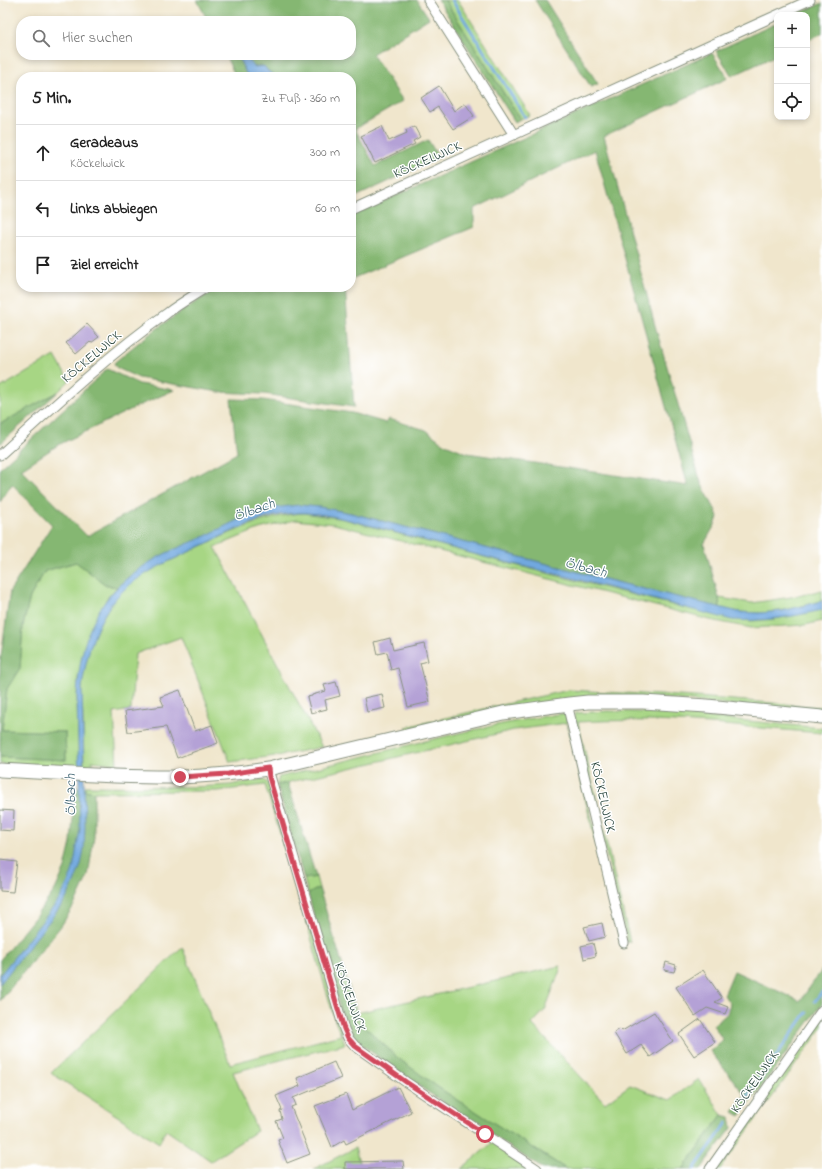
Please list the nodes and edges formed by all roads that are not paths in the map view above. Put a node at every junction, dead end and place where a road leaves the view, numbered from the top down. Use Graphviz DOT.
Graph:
graph roads {
  1 [pos="428,0"];
  2 [pos="810,0"];
  3 [pos="784,12"];
  4 [pos="774,16"];
  5 [pos="514,135"];
  6 [pos="356,207"];
  7 [pos="199,292"];
  8 [pos="0,455"];
  9 [pos="569,704"];
  10 [pos="822,717"];
  11 [pos="268,768"];
  12 [pos="0,770"];
  13 [pos="624,943"];
  14 [pos="822,1010"];
  15 [pos="537,1169"];
  16 [pos="710,1169"];
  1 -- 5 [label="street"];
  2 -- 3 [label="street, KÖCKELWICK"];
  4 -- 5 [label="street, KÖCKELWICK"];
  5 -- 6 [label="street, KÖCKELWICK"];
  7 -- 8 [label="street, KÖCKELWICK"];
  9 -- 10 [label="main road"];
  9 -- 11 [label="main road"];
  9 -- 13 [label="street, KÖCKELWICK"];
  11 -- 12 [label="main road"];
  11 -- 15 [label="street, KÖCKELWICK"];
  14 -- 16 [label="street, KÖCKELWICK"];
}
